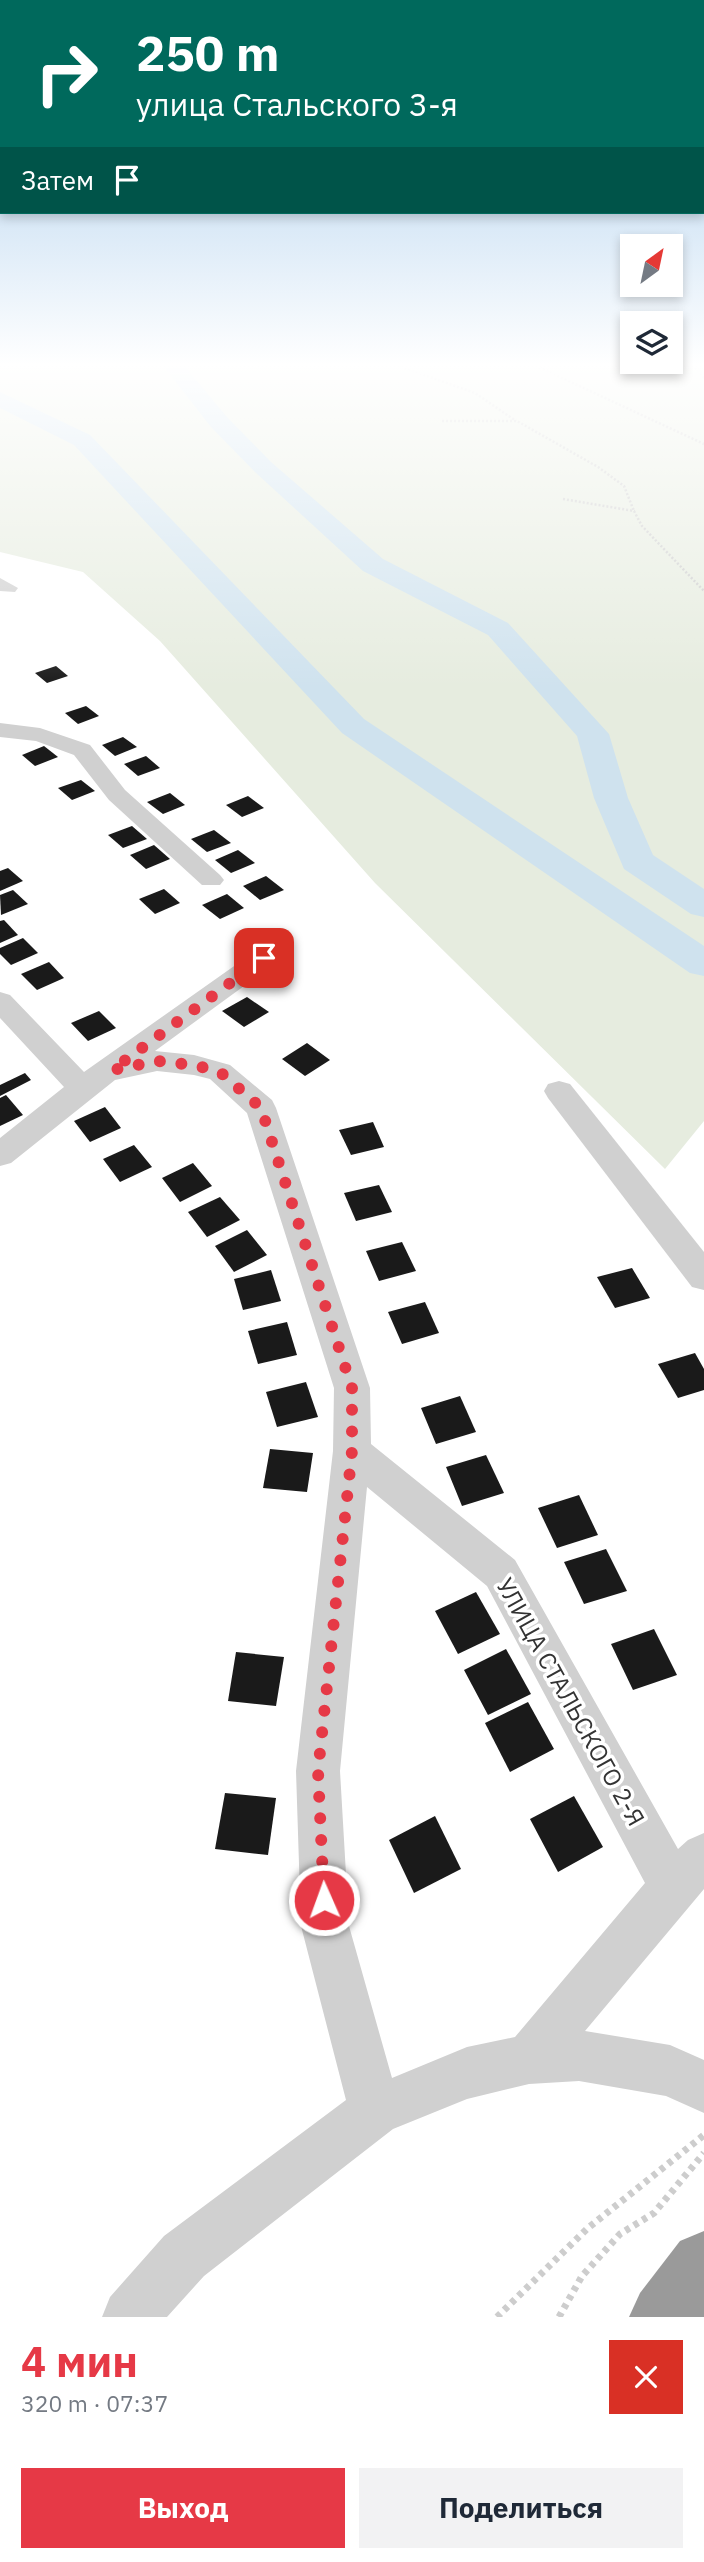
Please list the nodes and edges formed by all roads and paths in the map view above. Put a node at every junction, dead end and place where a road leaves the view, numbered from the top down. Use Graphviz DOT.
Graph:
graph roads {
  1 [pos="604,472"];
  2 [pos="563,499"];
  3 [pos="634,511"];
  4 [pos="704,591"];
  5 [pos="0,730"];
  6 [pos="211,880"];
  7 [pos="264,958"];
  8 [pos="0,1001"];
  9 [pos="97,1079"];
  10 [pos="559,1091"];
  11 [pos="0,1155"];
  12 [pos="704,1277"];
  13 [pos="352,1451"];
  14 [pos="688,1871"];
  15 [pos="529,2059"];
  16 [pos="704,2087"];
  17 [pos="374,2111"];
  18 [pos="704,2135"];
  19 [pos="704,2153"];
  20 [pos="704,2266"];
  21 [pos="130,2317"];
  22 [pos="497,2317"];
  23 [pos="559,2317"];
  24 [pos="664,2317"];
  1 -- 3 [label="path"];
  2 -- 3 [label="path"];
  3 -- 4 [label="path"];
  5 -- 6 [label="street"];
  7 -- 9 [label="street"];
  8 -- 9 [label="street"];
  9 -- 11 [label="street"];
  9 -- 13 [label="street"];
  10 -- 12 [label="street"];
  13 -- 14 [label="street, УЛИЦА СТАЛЬСКОГО 2-Я"];
  13 -- 17 [label="street"];
  14 -- 15 [label="street"];
  15 -- 16 [label="street"];
  15 -- 17 [label="street"];
  17 -- 21 [label="street"];
  18 -- 22 [label="path"];
  19 -- 23 [label="path"];
  20 -- 24 [label="highway"];
}
